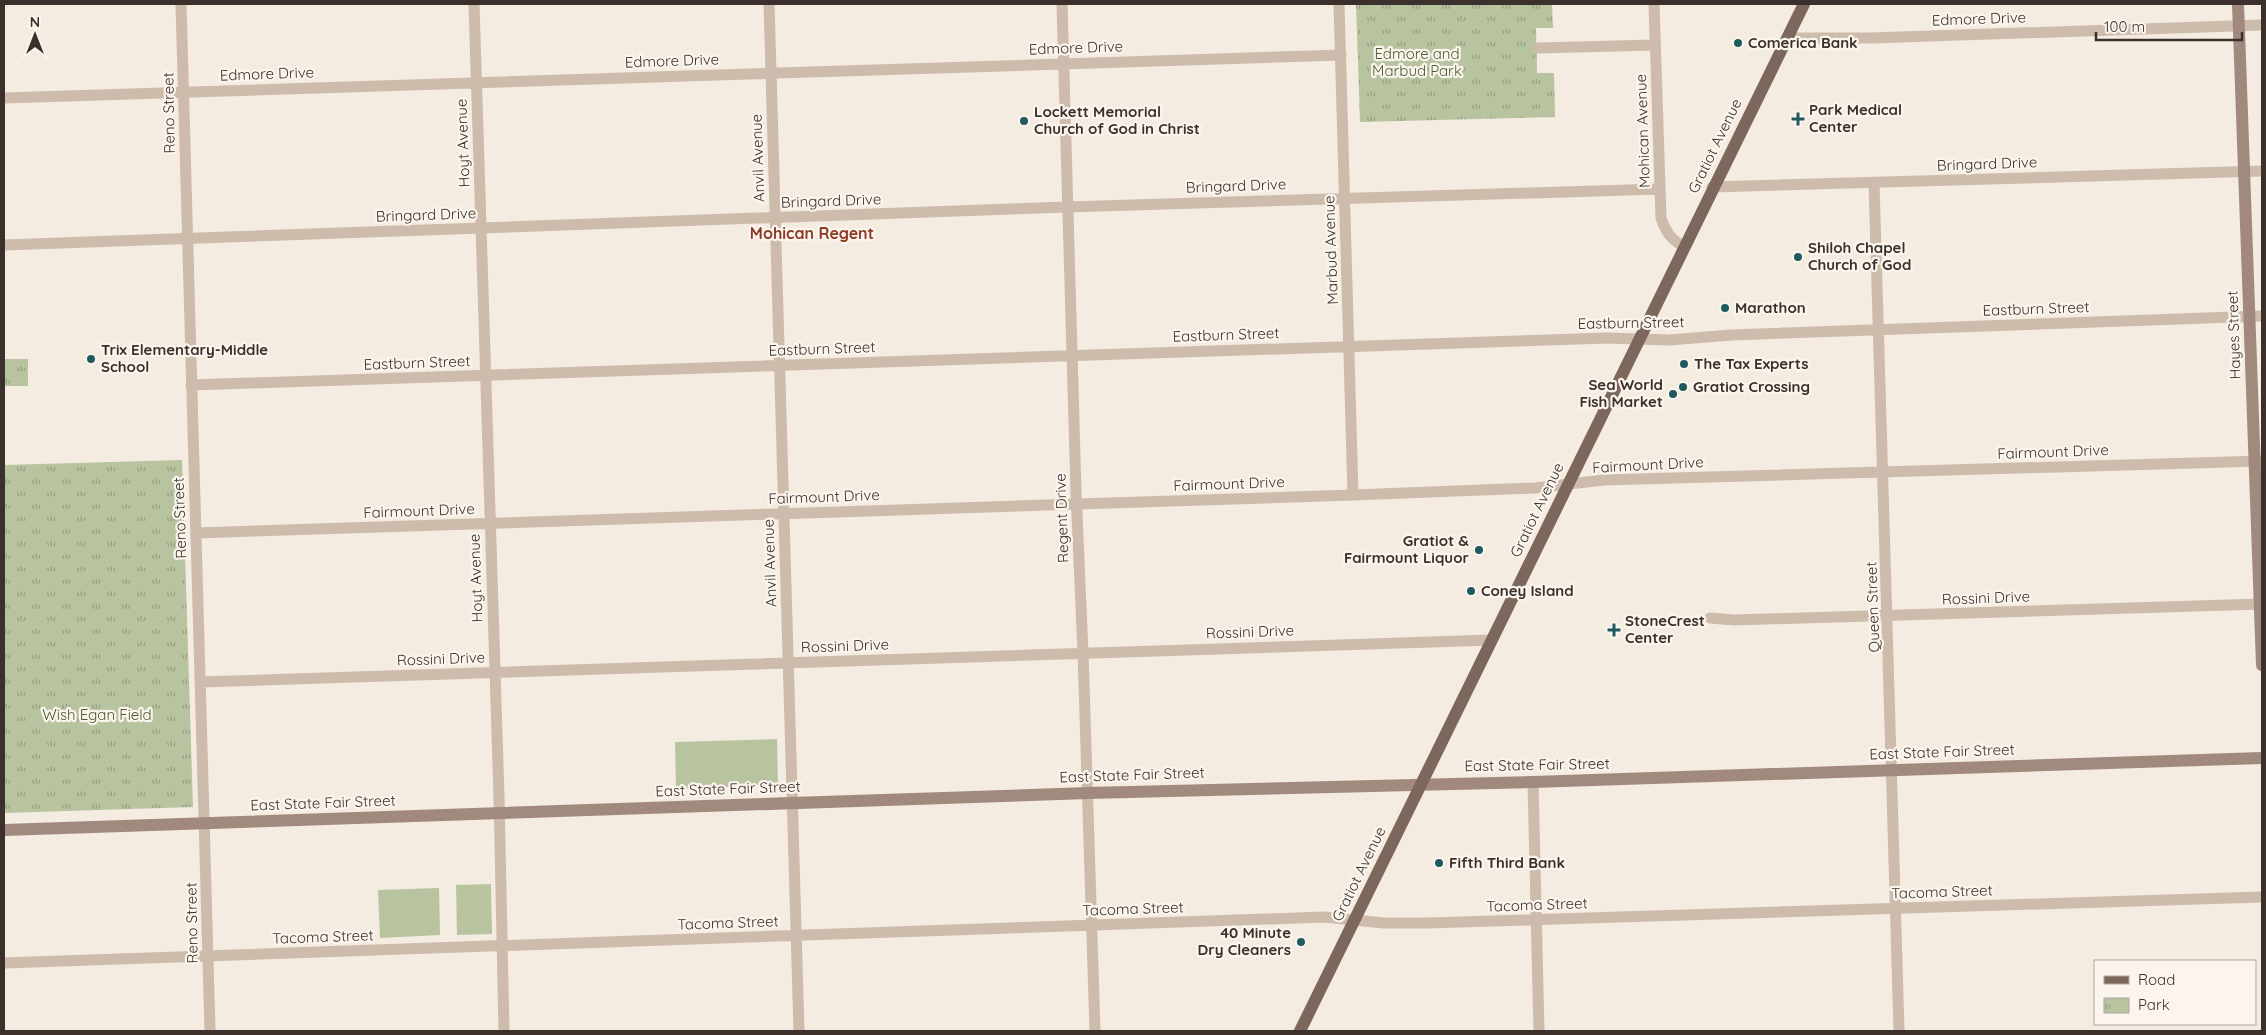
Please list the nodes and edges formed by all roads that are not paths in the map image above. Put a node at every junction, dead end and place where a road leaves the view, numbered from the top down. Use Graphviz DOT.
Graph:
graph roads {
  1 [pos="181,4"];
  2 [pos="474,4"];
  3 [pos="769,4"];
  4 [pos="1062,4"];
  5 [pos="1339,4"];
  6 [pos="1654,4"];
  7 [pos="1804,4"];
  8 [pos="2238,4"];
  9 [pos="2239,25"];
  10 [pos="2262,25"];
  11 [pos="1787,38"];
  12 [pos="1655,45"];
  13 [pos="1538,48"];
  14 [pos="1340,55"];
  15 [pos="1063,64"];
  16 [pos="771,73"];
  17 [pos="476,83"];
  18 [pos="183,92"];
  19 [pos="4,98"];
  20 [pos="2262,171"];
  21 [pos="2244,172"];
  22 [pos="1874,183"];
  23 [pos="1712,188"];
  24 [pos="1660,189"];
  25 [pos="1345,198"];
  26 [pos="1067,206"];
  27 [pos="775,218"];
  28 [pos="480,228"];
  29 [pos="187,239"];
  30 [pos="4,245"];
  31 [pos="1684,247"];
  32 [pos="2256,316"];
  33 [pos="1879,330"];
  34 [pos="1639,339"];
  35 [pos="1349,346"];
  36 [pos="1072,355"];
  37 [pos="779,365"];
  38 [pos="485,375"];
  39 [pos="191,385"];
  40 [pos="2259,461"];
  41 [pos="1884,472"];
  42 [pos="1567,485"];
  43 [pos="1354,495"];
  44 [pos="1076,503"];
  45 [pos="784,513"];
  46 [pos="489,523"];
  47 [pos="196,533"];
  48 [pos="2261,604"];
  49 [pos="1888,616"];
  50 [pos="1710,618"];
  51 [pos="1492,640"];
  52 [pos="1083,652"];
  53 [pos="788,663"];
  54 [pos="2262,665"];
  55 [pos="494,672"];
  56 [pos="200,682"];
  57 [pos="2262,758"];
  58 [pos="1892,770"];
  59 [pos="1533,782"];
  60 [pos="1421,784"];
  61 [pos="1088,793"];
  62 [pos="792,803"];
  63 [pos="499,812"];
  64 [pos="204,823"];
  65 [pos="4,830"];
  66 [pos="2262,897"];
  67 [pos="1896,908"];
  68 [pos="1536,920"];
  69 [pos="1354,921"];
  70 [pos="1092,926"];
  71 [pos="798,935"];
  72 [pos="502,946"];
  73 [pos="208,956"];
  74 [pos="4,963"];
  75 [pos="210,1031"];
  76 [pos="504,1031"];
  77 [pos="799,1031"];
  78 [pos="1095,1031"];
  79 [pos="1300,1031"];
  80 [pos="1540,1031"];
  81 [pos="1899,1031"];
  1 -- 18 [label="street, Reno Street"];
  2 -- 17 [label="street, Hoyt Avenue"];
  3 -- 16 [label="street, Anvil Avenue"];
  4 -- 15 [label="street, Regent Drive"];
  5 -- 14 [label="street, Marbud Avenue"];
  6 -- 12 [label="street, Mohican Avenue"];
  7 -- 11 [label="main road, Gratiot Avenue"];
  8 -- 9 [label="street, Hayes Street"];
  9 -- 10 [label="street, Edmore Drive"];
  9 -- 11 [label="street, Edmore Drive"];
  9 -- 21 [label="street, Hayes Street"];
  11 -- 23 [label="main road, Gratiot Avenue"];
  12 -- 13 [label="street"];
  12 -- 24 [label="street, Mohican Avenue"];
  14 -- 15 [label="street, Edmore Drive"];
  14 -- 25 [label="street, Marbud Avenue"];
  15 -- 16 [label="street, Edmore Drive"];
  15 -- 26 [label="street, Regent Drive"];
  16 -- 17 [label="street, Edmore Drive"];
  16 -- 27 [label="street, Anvil Avenue"];
  17 -- 18 [label="street, Edmore Drive"];
  17 -- 28 [label="street, Hoyt Avenue"];
  18 -- 19 [label="street, Edmore Drive"];
  18 -- 29 [label="street, Reno Street"];
  20 -- 21 [label="street, Bringard Drive"];
  21 -- 22 [label="street, Bringard Drive"];
  21 -- 32 [label="street, Hayes Street"];
  22 -- 23 [label="street, Bringard Drive"];
  22 -- 33 [label="street, Queen Street"];
  23 -- 31 [label="main road, Gratiot Avenue"];
  24 -- 25 [label="street, Bringard Drive"];
  24 -- 31 [label="street, Mohican Avenue"];
  25 -- 26 [label="street, Bringard Drive"];
  25 -- 35 [label="street, Marbud Avenue"];
  26 -- 27 [label="street, Bringard Drive"];
  26 -- 36 [label="street, Regent Drive"];
  27 -- 28 [label="street, Bringard Drive"];
  27 -- 37 [label="street, Anvil Avenue"];
  28 -- 29 [label="street, Bringard Drive"];
  28 -- 38 [label="street, Hoyt Avenue"];
  29 -- 30 [label="street, Bringard Drive"];
  29 -- 39 [label="street, Reno Street"];
  31 -- 34 [label="main road, Gratiot Avenue"];
  32 -- 33 [label="street, Eastburn Street"];
  32 -- 40 [label="street, Hayes Street"];
  33 -- 34 [label="street, Eastburn Street"];
  33 -- 41 [label="street, Queen Street"];
  34 -- 35 [label="street, Eastburn Street"];
  34 -- 42 [label="main road, Gratiot Avenue"];
  35 -- 36 [label="street, Eastburn Street"];
  35 -- 43 [label="street, Marbud Avenue"];
  36 -- 37 [label="street, Eastburn Street"];
  36 -- 44 [label="street, Regent Drive"];
  37 -- 38 [label="street, Eastburn Street"];
  37 -- 45 [label="street, Anvil Avenue"];
  38 -- 39 [label="street, Eastburn Street"];
  38 -- 46 [label="street, Hoyt Avenue"];
  39 -- 47 [label="street, Reno Street"];
  40 -- 41 [label="street, Fairmount Drive"];
  40 -- 48 [label="street, Hayes Street"];
  41 -- 42 [label="street, Fairmount Drive"];
  41 -- 49 [label="street, Queen Street"];
  42 -- 43 [label="street, Fairmount Drive"];
  42 -- 51 [label="main road, Gratiot Avenue"];
  43 -- 44 [label="street, Fairmount Drive"];
  44 -- 45 [label="street, Fairmount Drive"];
  44 -- 52 [label="street, Regent Drive"];
  45 -- 46 [label="street, Fairmount Drive"];
  45 -- 53 [label="street, Anvil Avenue"];
  46 -- 47 [label="street, Fairmount Drive"];
  46 -- 55 [label="street, Hoyt Avenue"];
  47 -- 56 [label="street, Reno Street"];
  48 -- 49 [label="street, Rossini Drive"];
  48 -- 54 [label="street, Hayes Street"];
  49 -- 50 [label="street, Rossini Drive"];
  49 -- 58 [label="street, Queen Street"];
  51 -- 52 [label="street, Rossini Drive"];
  51 -- 60 [label="main road, Gratiot Avenue"];
  52 -- 53 [label="street, Rossini Drive"];
  52 -- 61 [label="street, Regent Drive"];
  53 -- 55 [label="street, Rossini Drive"];
  53 -- 62 [label="street, Anvil Avenue"];
  55 -- 56 [label="street, Rossini Drive"];
  55 -- 63 [label="street, Hoyt Avenue"];
  56 -- 64 [label="street, Reno Street"];
  57 -- 58 [label="street, East State Fair Street"];
  58 -- 59 [label="street, East State Fair Street"];
  58 -- 67 [label="street, Queen Street"];
  59 -- 60 [label="street, East State Fair Street"];
  59 -- 68 [label="street"];
  60 -- 61 [label="street, East State Fair Street"];
  60 -- 69 [label="main road, Gratiot Avenue"];
  61 -- 62 [label="street, East State Fair Street"];
  61 -- 70 [label="street, Regent Drive"];
  62 -- 63 [label="street, East State Fair Street"];
  62 -- 71 [label="street, Anvil Avenue"];
  63 -- 64 [label="street, East State Fair Street"];
  63 -- 72 [label="street, Hoyt Avenue"];
  64 -- 65 [label="street, East State Fair Street"];
  64 -- 73 [label="street, Reno Street"];
  66 -- 67 [label="street, Tacoma Street"];
  67 -- 68 [label="street, Tacoma Street"];
  67 -- 81 [label="street, Queen Street"];
  68 -- 69 [label="street, Tacoma Street"];
  68 -- 80 [label="street"];
  69 -- 70 [label="street, Tacoma Street"];
  69 -- 79 [label="main road, Gratiot Avenue"];
  70 -- 71 [label="street, Tacoma Street"];
  70 -- 78 [label="street, Regent Drive"];
  71 -- 72 [label="street, Tacoma Street"];
  71 -- 77 [label="street, Anvil Avenue"];
  72 -- 73 [label="street, Tacoma Street"];
  72 -- 76 [label="street, Hoyt Avenue"];
  73 -- 74 [label="street, Tacoma Street"];
  73 -- 75 [label="street, Reno Street"];
}
